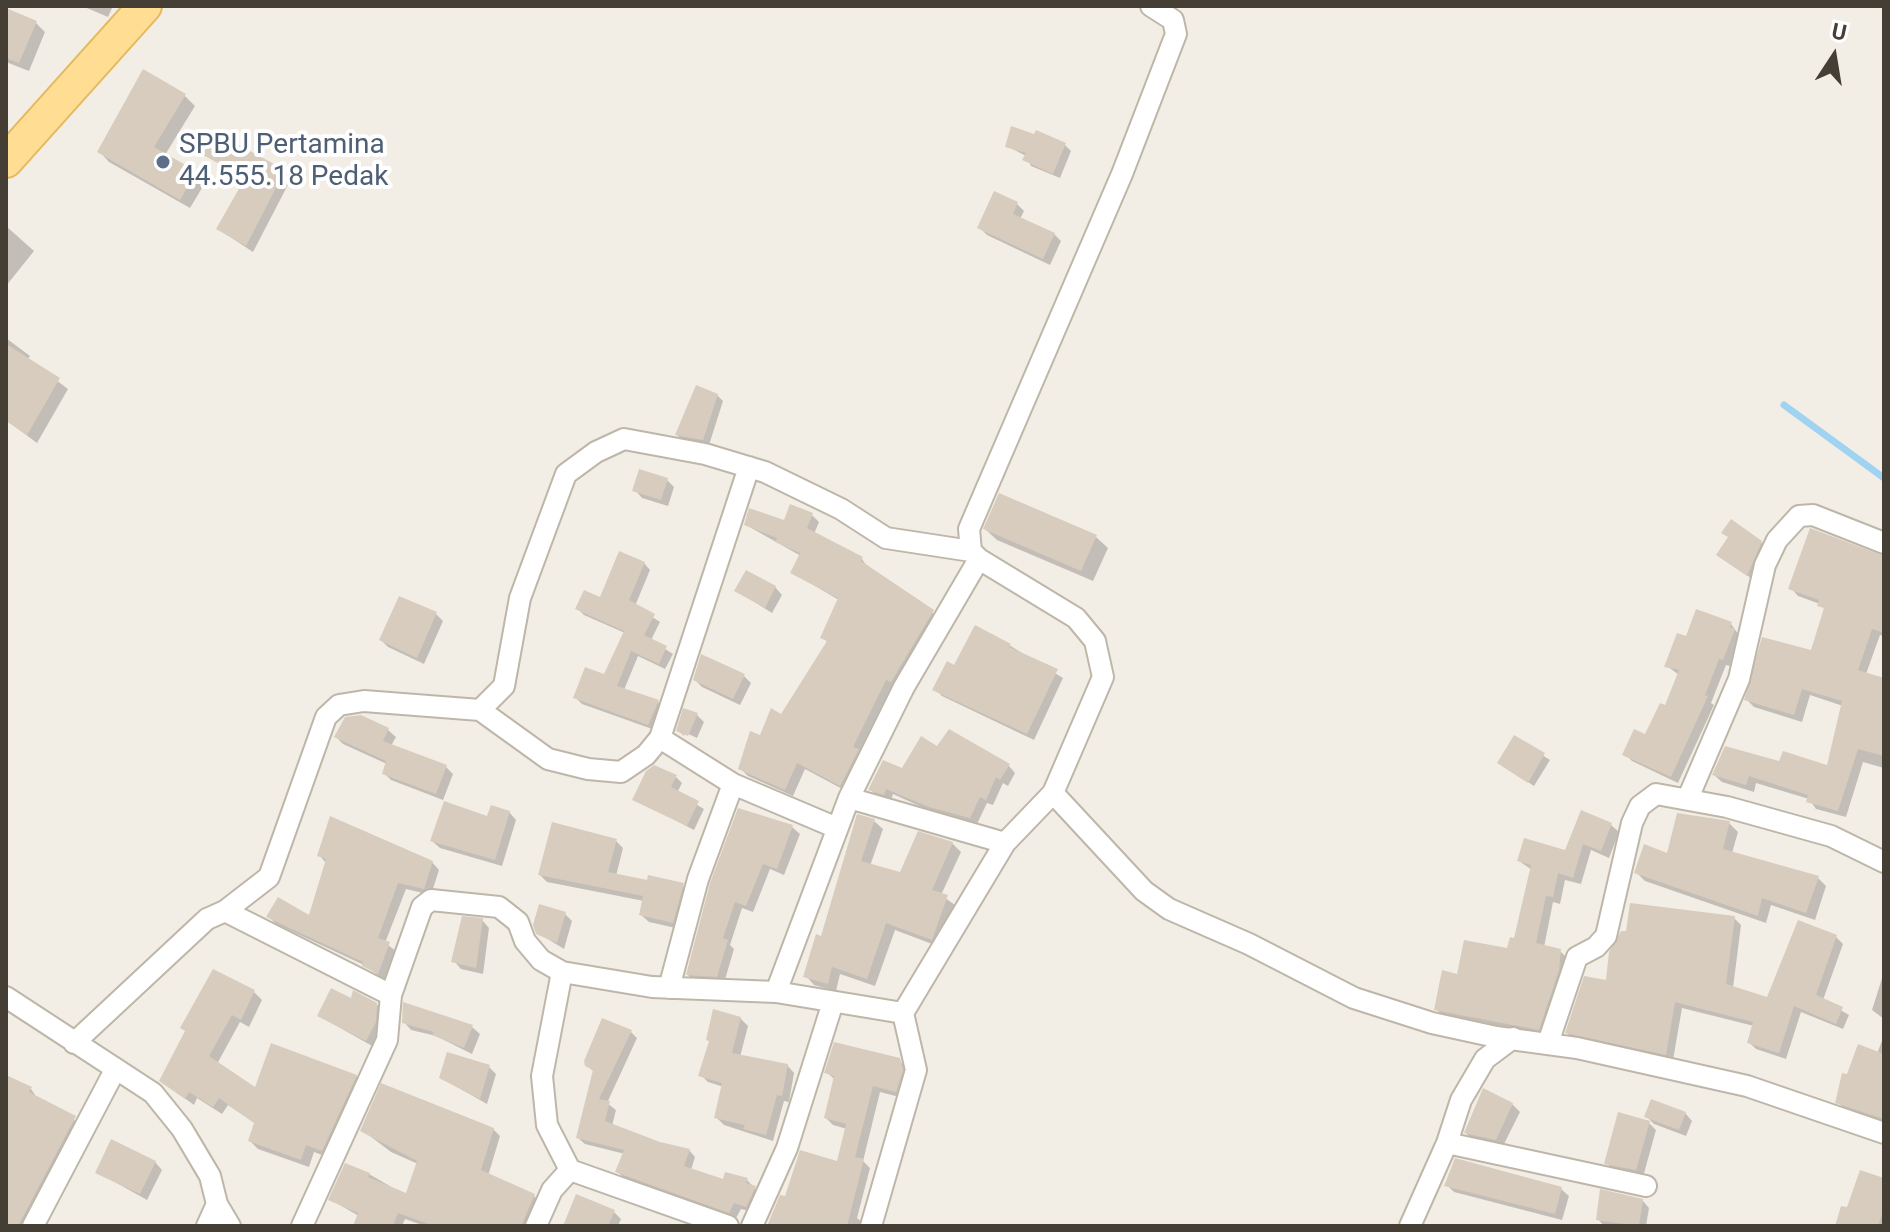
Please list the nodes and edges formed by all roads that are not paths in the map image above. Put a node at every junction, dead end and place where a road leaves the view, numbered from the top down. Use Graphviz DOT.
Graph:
graph roads {
  1 [pos="145,6"];
  2 [pos="1151,6"];
  3 [pos="6,161"];
  4 [pos="749,467"];
  5 [pos="1884,543"];
  6 [pos="975,555"];
  7 [pos="480,710"];
  8 [pos="660,738"];
  9 [pos="733,784"];
  10 [pos="1053,793"];
  11 [pos="849,798"];
  12 [pos="1688,798"];
  13 [pos="837,828"];
  14 [pos="1005,843"];
  15 [pos="1884,862"];
  16 [pos="225,911"];
  17 [pos="562,972"];
  18 [pos="669,988"];
  19 [pos="776,992"];
  20 [pos="391,995"];
  21 [pos="6,997"];
  22 [pos="833,1002"];
  23 [pos="903,1013"];
  24 [pos="1513,1038"];
  25 [pos="74,1043"];
  26 [pos="1548,1043"];
  27 [pos="115,1070"];
  28 [pos="1884,1133"];
  29 [pos="1447,1143"];
  30 [pos="570,1170"];
  31 [pos="1646,1186"];
  32 [pos="217,1204"];
  33 [pos="33,1226"];
  34 [pos="207,1226"];
  35 [pos="230,1226"];
  36 [pos="302,1226"];
  37 [pos="536,1226"];
  38 [pos="728,1226"];
  39 [pos="752,1226"];
  40 [pos="871,1226"];
  41 [pos="1410,1226"];
  1 -- 3 [label="main road"];
  2 -- 6 [label="street"];
  4 -- 6 [label="street"];
  4 -- 7 [label="street"];
  4 -- 8 [label="street"];
  5 -- 12 [label="street"];
  6 -- 10 [label="street"];
  6 -- 11 [label="street"];
  7 -- 8 [label="street"];
  7 -- 16 [label="street"];
  8 -- 9 [label="street"];
  9 -- 13 [label="street"];
  9 -- 18 [label="street"];
  10 -- 14 [label="street"];
  10 -- 24 [label="street"];
  11 -- 13 [label="street"];
  11 -- 14 [label="street"];
  12 -- 15 [label="street"];
  12 -- 26 [label="street"];
  13 -- 19 [label="street"];
  14 -- 23 [label="street"];
  16 -- 20 [label="street"];
  16 -- 25 [label="street"];
  17 -- 18 [label="street"];
  17 -- 20 [label="street"];
  17 -- 30 [label="street"];
  18 -- 19 [label="street"];
  19 -- 22 [label="street"];
  20 -- 36 [label="street"];
  21 -- 25 [label="street"];
  22 -- 23 [label="street"];
  22 -- 39 [label="street"];
  23 -- 40 [label="street"];
  24 -- 26 [label="street"];
  24 -- 29 [label="street"];
  25 -- 27 [label="street"];
  26 -- 28 [label="street"];
  27 -- 32 [label="street"];
  27 -- 33 [label="street"];
  29 -- 31 [label="street"];
  29 -- 41 [label="street"];
  30 -- 37 [label="street"];
  30 -- 38 [label="street"];
  32 -- 34 [label="street"];
  32 -- 35 [label="street"];
}
